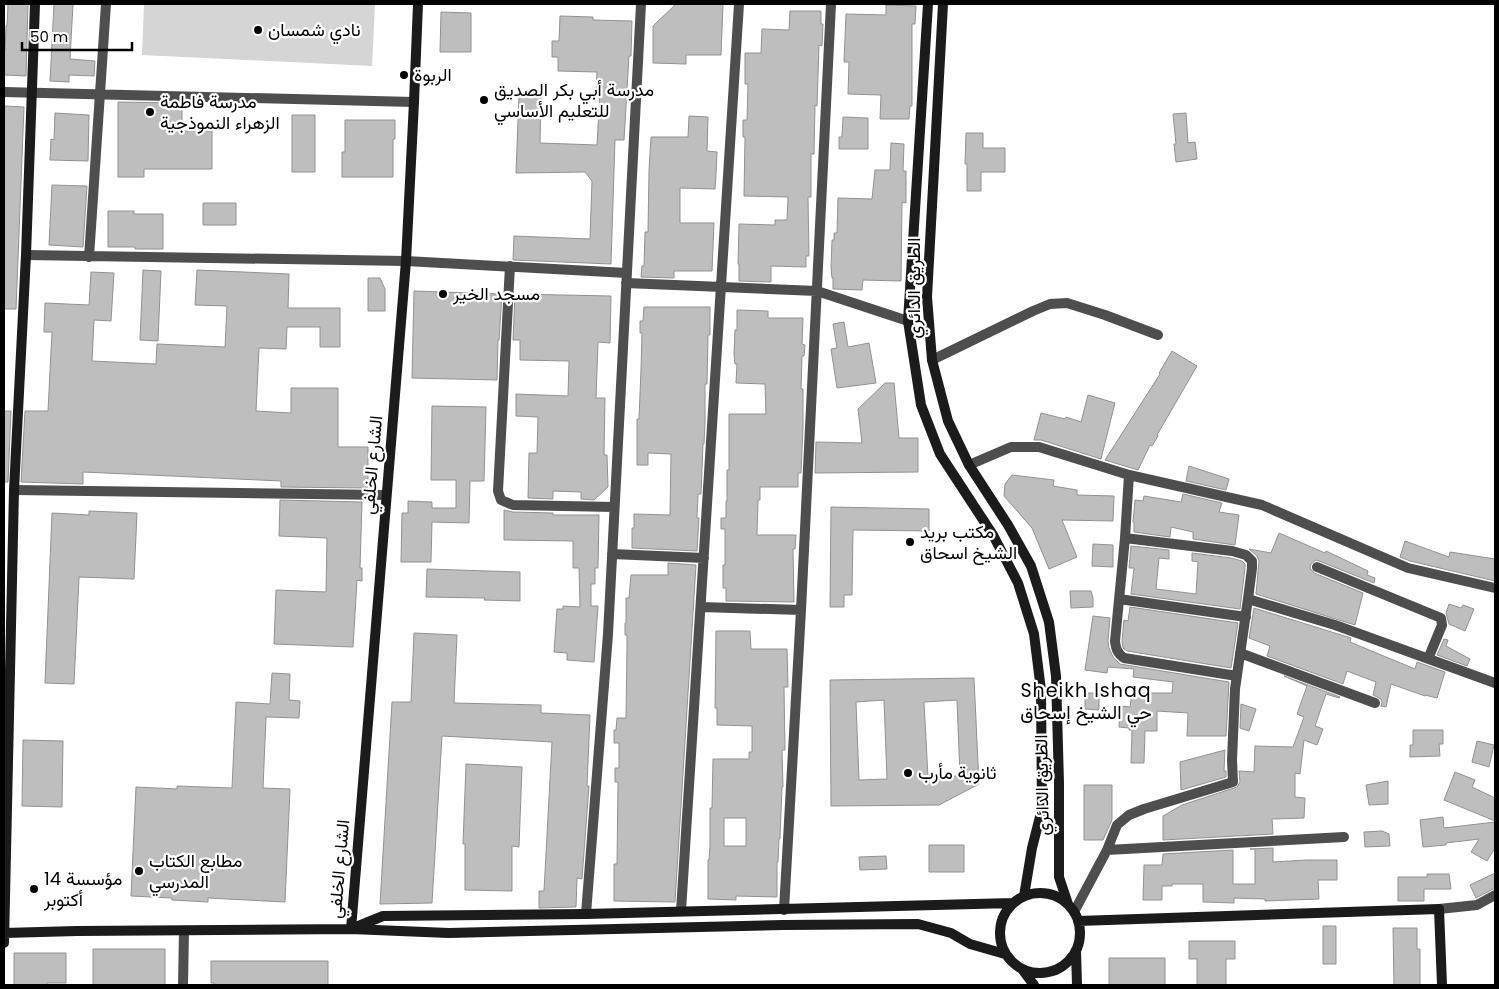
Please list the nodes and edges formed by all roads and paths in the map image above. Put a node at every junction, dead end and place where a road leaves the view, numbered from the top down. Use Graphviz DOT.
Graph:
graph roads {
  1 [pos="35,4"];
  2 [pos="106,4"];
  3 [pos="418,4"];
  4 [pos="641,4"];
  5 [pos="739,4"];
  6 [pos="831,4"];
  7 [pos="928,4"];
  8 [pos="943,4"];
  9 [pos="4,92"];
  10 [pos="32,92"];
  11 [pos="101,94"];
  12 [pos="414,102"];
  13 [pos="26,255"];
  14 [pos="89,257"];
  15 [pos="406,261"];
  16 [pos="510,266"];
  17 [pos="626,278"];
  18 [pos="721,287"];
  19 [pos="817,290"];
  20 [pos="908,321"];
  21 [pos="1158,336"];
  22 [pos="932,360"];
  23 [pos="969,466"];
  24 [pos="1129,475"];
  25 [pos="9,490"];
  26 [pos="385,495"];
  27 [pos="614,507"];
  28 [pos="1125,538"];
  29 [pos="612,554"];
  30 [pos="704,558"];
  31 [pos="1317,567"];
  32 [pos="1495,588"];
  33 [pos="1119,599"];
  34 [pos="1248,599"];
  35 [pos="701,607"];
  36 [pos="801,610"];
  37 [pos="1246,616"];
  38 [pos="1240,653"];
  39 [pos="1428,659"];
  40 [pos="1237,676"];
  41 [pos="1495,683"];
  42 [pos="1375,702"];
  43 [pos="1344,837"];
  44 [pos="1107,850"];
  45 [pos="1495,895"];
  46 [pos="1024,896"];
  47 [pos="1013,903"];
  48 [pos="1439,909"];
  49 [pos="784,910"];
  50 [pos="681,911"];
  51 [pos="1073,912"];
  52 [pos="586,914"];
  53 [pos="447,915"];
  54 [pos="783,925"];
  55 [pos="351,929"];
  56 [pos="588,929"];
  57 [pos="184,931"];
  58 [pos="4,933"];
  59 [pos="449,933"];
  60 [pos="4,943"];
  61 [pos="1076,951"];
  62 [pos="1005,954"];
  63 [pos="1022,969"];
  64 [pos="183,985"];
  65 [pos="1034,985"];
  66 [pos="1077,985"];
  67 [pos="1442,985"];
  1 -- 10 [label="street"];
  2 -- 11 [label="street"];
  3 -- 12 [label="street, الشارع الخلفي"];
  4 -- 17 [label="street"];
  5 -- 18 [label="street"];
  6 -- 19 [label="street"];
  7 -- 20 [label="street, الطريق الدائري"];
  8 -- 22 [label="street, الطريق الدائري"];
  9 -- 10 [label="street"];
  10 -- 11 [label="street"];
  10 -- 13 [label="street"];
  11 -- 12 [label="street"];
  11 -- 14 [label="street"];
  12 -- 15 [label="street, الشارع الخلفي"];
  13 -- 14 [label="street"];
  13 -- 25 [label="street"];
  14 -- 15 [label="street"];
  15 -- 16 [label="street"];
  15 -- 26 [label="street, الشارع الخلفي"];
  16 -- 17 [label="street"];
  16 -- 27 [label="street"];
  17 -- 18 [label="street"];
  17 -- 27 [label="street"];
  18 -- 19 [label="street"];
  18 -- 30 [label="street"];
  19 -- 20 [label="street"];
  19 -- 36 [label="street"];
  20 -- 46 [label="street, الطريق الدائري"];
  21 -- 22 [label="street"];
  22 -- 23 [label="street, الطريق الدائري"];
  23 -- 24 [label="street"];
  23 -- 51 [label="street, الطريق الدائري"];
  24 -- 28 [label="street"];
  24 -- 32 [label="street"];
  25 -- 26 [label="street"];
  25 -- 58 [label="street"];
  26 -- 55 [label="street, الشارع الخلفي"];
  27 -- 29 [label="street"];
  28 -- 33 [label="street"];
  28 -- 34 [label="street"];
  29 -- 30 [label="street"];
  29 -- 52 [label="street"];
  30 -- 35 [label="street"];
  31 -- 39 [label="street"];
  33 -- 37 [label="street"];
  33 -- 40 [label="street"];
  34 -- 37 [label="street"];
  34 -- 39 [label="street"];
  35 -- 36 [label="street"];
  35 -- 50 [label="street"];
  36 -- 49 [label="street"];
  37 -- 38 [label="street"];
  38 -- 40 [label="street"];
  38 -- 42 [label="street"];
  39 -- 41 [label="street"];
  40 -- 44 [label="street"];
  43 -- 44 [label="street"];
  44 -- 51 [label="street"];
  45 -- 48 [label="street"];
  46 -- 47 [label="street"];
  46 -- 51 [label="street"];
  47 -- 49 [label="street"];
  47 -- 62 [label="street"];
  48 -- 51 [label="street"];
  48 -- 67 [label="street"];
  49 -- 50 [label="street"];
  49 -- 54 [label="street"];
  50 -- 52 [label="street"];
  51 -- 61 [label="street"];
  52 -- 53 [label="street"];
  52 -- 56 [label="street"];
  53 -- 55 [label="street"];
  53 -- 59 [label="street"];
  54 -- 56 [label="street"];
  54 -- 62 [label="street"];
  55 -- 57 [label="street"];
  55 -- 59 [label="street"];
  56 -- 59 [label="street"];
  57 -- 58 [label="street"];
  57 -- 64 [label="street"];
  58 -- 60 [label="street"];
  61 -- 63 [label="street"];
  61 -- 66 [label="street"];
  62 -- 63 [label="street"];
  63 -- 65 [label="street"];
}
